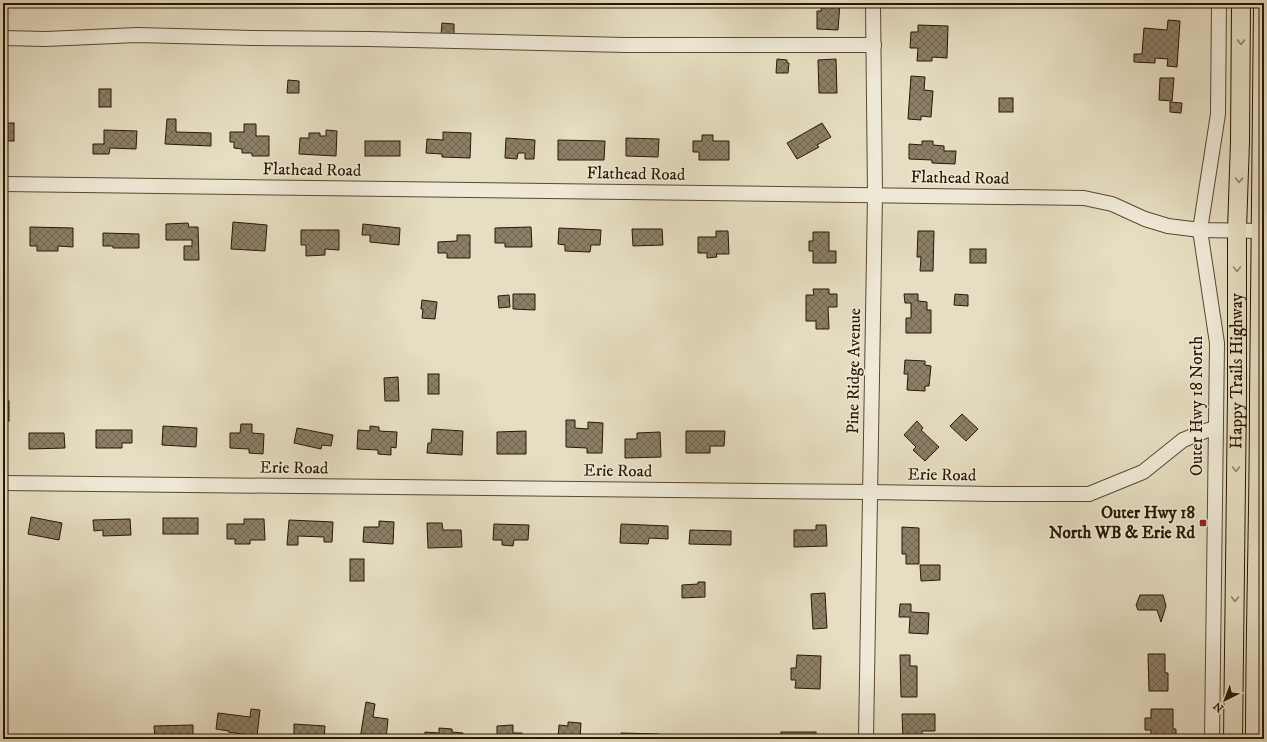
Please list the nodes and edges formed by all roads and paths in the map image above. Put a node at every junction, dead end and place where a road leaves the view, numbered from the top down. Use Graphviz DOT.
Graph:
graph roads {
  1 [pos="873,3"];
  2 [pos="1219,3"];
  3 [pos="1241,3"];
  4 [pos="1263,3"];
  5 [pos="3,38"];
  6 [pos="874,45"];
  7 [pos="3,184"];
  8 [pos="875,195"];
  9 [pos="1200,230"];
  10 [pos="1237,230"];
  11 [pos="1263,231"];
  12 [pos="1216,428"];
  13 [pos="3,483"];
  14 [pos="869,492"];
  15 [pos="866,739"];
  16 [pos="1212,739"];
  17 [pos="1233,739"];
  18 [pos="1255,739"];
  1 -- 6 [label="street, Pine Ridge Avenue"];
  2 -- 9 [label="street, Outer Hwy 18 North"];
  3 -- 10 [label="main road, Happy Trails Highway, one-way"];
  4 -- 11 [label="main road, Happy Trails Highway"];
  5 -- 6 [label="street"];
  6 -- 8 [label="street, Pine Ridge Avenue"];
  7 -- 8 [label="street, Flathead Road"];
  8 -- 9 [label="street, Flathead Road"];
  8 -- 14 [label="street, Pine Ridge Avenue"];
  9 -- 10 [label="street, Flathead Road"];
  9 -- 12 [label="street, Outer Hwy 18 North"];
  10 -- 11 [label="street, Flathead Road"];
  10 -- 17 [label="main road, Happy Trails Highway, one-way"];
  11 -- 18 [label="main road, Happy Trails Highway"];
  12 -- 14 [label="street, Erie Road"];
  12 -- 16 [label="street, Outer Hwy 18 North"];
  13 -- 14 [label="street, Erie Road"];
  14 -- 15 [label="street, Pine Ridge Avenue"];
}
